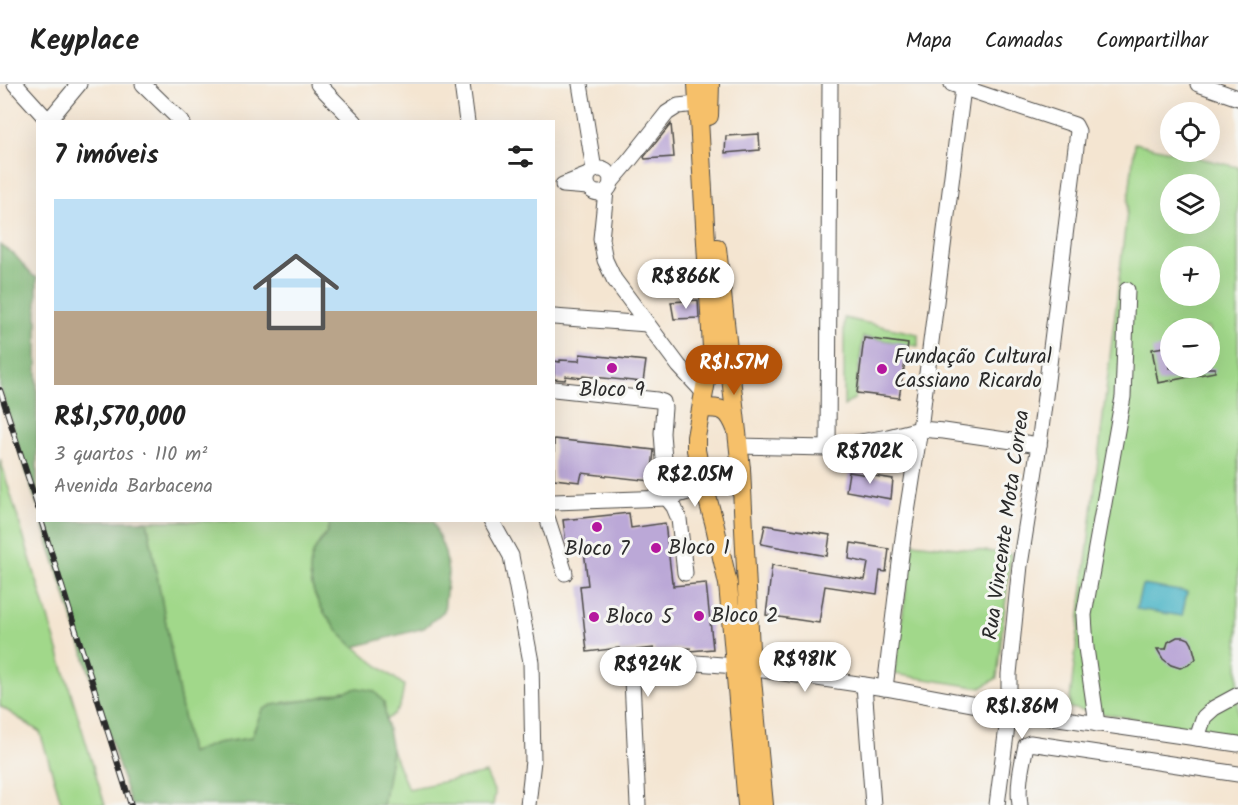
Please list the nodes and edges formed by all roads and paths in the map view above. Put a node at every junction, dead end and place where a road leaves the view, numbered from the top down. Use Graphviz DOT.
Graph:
graph roads {
  1 [pos="15,84"];
  2 [pos="79,84"];
  3 [pos="143,84"];
  4 [pos="318,84"];
  5 [pos="336,84"];
  6 [pos="462,84"];
  7 [pos="580,84"];
  8 [pos="697,84"];
  9 [pos="710,84"];
  10 [pos="830,84"];
  11 [pos="1198,84"];
  12 [pos="957,86"];
  13 [pos="1238,98"];
  14 [pos="698,104"];
  15 [pos="342,108"];
  16 [pos="180,120"];
  17 [pos="353,120"];
  18 [pos="467,120"];
  19 [pos="590,177"];
  20 [pos="558,184"];
  21 [pos="608,186"];
  22 [pos="1127,290"];
  23 [pos="555,317"];
  24 [pos="647,324"];
  25 [pos="555,389"];
  26 [pos="703,400"];
  27 [pos="920,429"];
  28 [pos="737,438"];
  29 [pos="1039,445"];
  30 [pos="828,448"];
  31 [pos="741,469"];
  32 [pos="705,487"];
  33 [pos="667,498"];
  34 [pos="555,502"];
  35 [pos="492,522"];
  36 [pos="549,522"];
  37 [pos="566,573"];
  38 [pos="685,573"];
  39 [pos="744,668"];
  40 [pos="864,685"];
  41 [pos="885,688"];
  42 [pos="1238,695"];
  43 [pos="1009,711"];
  44 [pos="1097,724"];
  45 [pos="1197,738"];
  46 [pos="1238,744"];
  47 [pos="1238,774"];
  48 [pos="528,805"];
  49 [pos="638,805"];
  50 [pos="747,805"];
  51 [pos="764,805"];
  52 [pos="873,805"];
  53 [pos="997,805"];
  54 [pos="1020,805"];
  1 -- 2 [label="street"];
  3 -- 16 [label="street"];
  4 -- 15 [label="street"];
  5 -- 15 [label="street"];
  6 -- 18 [label="street"];
  7 -- 19 [label="street"];
  8 -- 14 [label="main road"];
  9 -- 28 [label="main road"];
  10 -- 30 [label="street"];
  11 -- 13 [label="street"];
  12 -- 27 [label="street"];
  12 -- 29 [label="street, Rua Vincente Mota Correa"];
  14 -- 21 [label="street"];
  14 -- 26 [label="main road"];
  15 -- 17 [label="street"];
  19 -- 20 [label="street"];
  19 -- 21 [label="street"];
  19 -- 21 [label="street"];
  21 -- 24 [label="street"];
  22 -- 44 [label="street"];
  23 -- 24 [label="street"];
  24 -- 26 [label="street"];
  25 -- 33 [label="street"];
  26 -- 28 [label="main road"];
  26 -- 32 [label="main road"];
  27 -- 29 [label="street"];
  27 -- 30 [label="street"];
  27 -- 41 [label="street"];
  28 -- 30 [label="street"];
  28 -- 31 [label="main road"];
  29 -- 43 [label="street, Rua Vincente Mota Correa"];
  31 -- 32 [label="main road"];
  31 -- 39 [label="main road"];
  32 -- 33 [label="street"];
  32 -- 39 [label="main road"];
  33 -- 34 [label="street"];
  33 -- 38 [label="street"];
  35 -- 48 [label="street"];
  36 -- 37 [label="street"];
  39 -- 40 [label="street"];
  39 -- 49 [label="street"];
  39 -- 50 [label="main road"];
  39 -- 51 [label="main road"];
  40 -- 41 [label="street"];
  40 -- 52 [label="street"];
  41 -- 43 [label="street"];
  42 -- 45 [label="street"];
  43 -- 44 [label="street"];
  43 -- 53 [label="street, Rua Vincente Mota Correa"];
  44 -- 45 [label="street"];
  45 -- 46 [label="street"];
  47 -- 54 [label="street"];
}
